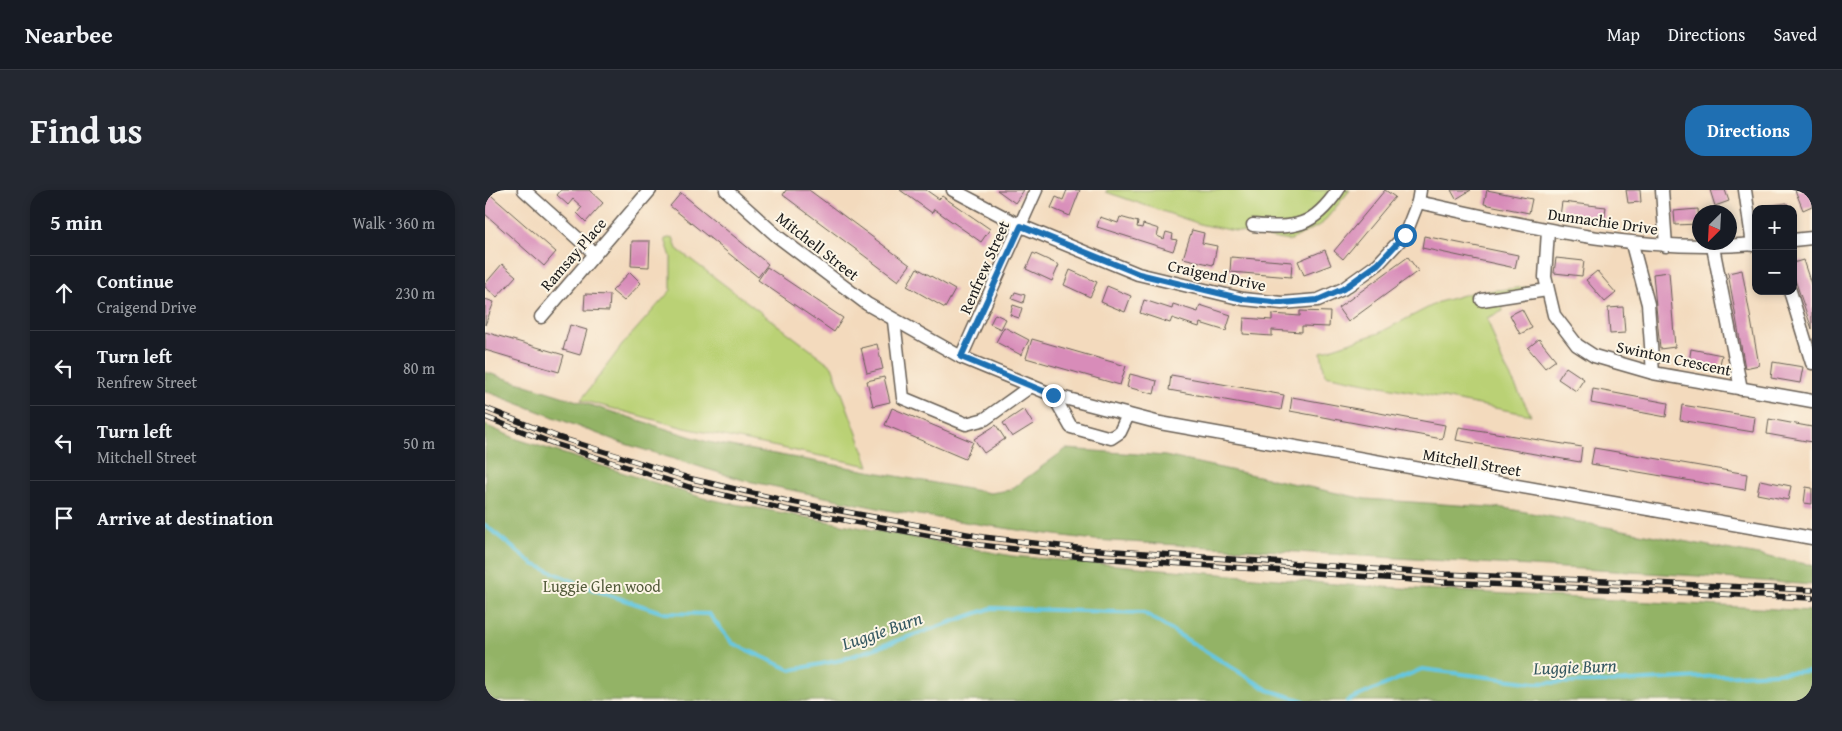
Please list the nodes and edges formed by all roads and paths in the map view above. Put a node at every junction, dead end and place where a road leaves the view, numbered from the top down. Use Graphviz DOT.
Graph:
graph roads {
  1 [pos="524,190"];
  2 [pos="650,190"];
  3 [pos="726,190"];
  4 [pos="953,190"];
  5 [pos="1036,190"];
  6 [pos="1338,190"];
  7 [pos="1662,190"];
  8 [pos="1745,190"];
  9 [pos="1419,196"];
  10 [pos="1253,225"];
  11 [pos="1021,226"];
  12 [pos="1752,228"];
  13 [pos="1549,231"];
  14 [pos="1812,238"];
  15 [pos="1797,240"];
  16 [pos="1632,244"];
  17 [pos="1752,244"];
  18 [pos="1737,245"];
  19 [pos="1666,246"];
  20 [pos="1692,247"];
  21 [pos="1714,250"];
  22 [pos="595,254"];
  23 [pos="1547,290"];
  24 [pos="1791,295"];
  25 [pos="1482,300"];
  26 [pos="541,318"];
  27 [pos="894,320"];
  28 [pos="961,357"];
  29 [pos="1812,363"];
  30 [pos="1653,373"];
  31 [pos="1031,386"];
  32 [pos="1741,389"];
  33 [pos="1053,395"];
  34 [pos="1812,401"];
  35 [pos="1128,415"];
  36 [pos="1812,538"];
  1 -- 22 [label="street"];
  2 -- 22 [label="street, Ramsay Place"];
  3 -- 27 [label="street, Mitchell Street"];
  4 -- 11 [label="street, Craigend Drive"];
  5 -- 11 [label="street, Renfrew Street"];
  6 -- 10 [label="street"];
  7 -- 19 [label="street"];
  8 -- 12 [label="street"];
  9 -- 11 [label="street, Craigend Drive"];
  9 -- 13 [label="street, Dunnachie Drive"];
  11 -- 28 [label="street, Renfrew Street"];
  13 -- 16 [label="street, Dunnachie Drive"];
  13 -- 23 [label="street, Swinton Crescent"];
  14 -- 15 [label="street"];
  16 -- 19 [label="street, Dunnachie Drive"];
  16 -- 30 [label="street"];
  17 -- 18 [label="street, Dunnachie Drive"];
  19 -- 20 [label="street, Dunnachie Drive"];
  21 -- 32 [label="street, Swinton Crescent"];
  22 -- 26 [label="street, Ramsay Place"];
  23 -- 25 [label="street"];
  23 -- 30 [label="street, Swinton Crescent"];
  24 -- 29 [label="street"];
  27 -- 28 [label="street, Mitchell Street"];
  27 -- 31 [label="street"];
  28 -- 31 [label="street, Mitchell Street"];
  30 -- 32 [label="street, Swinton Crescent"];
  31 -- 33 [label="street, Mitchell Street"];
  32 -- 34 [label="street, Swinton Crescent"];
  33 -- 35 [label="street, Mitchell Street"];
  33 -- 35 [label="street"];
  35 -- 36 [label="street, Mitchell Street"];
}
